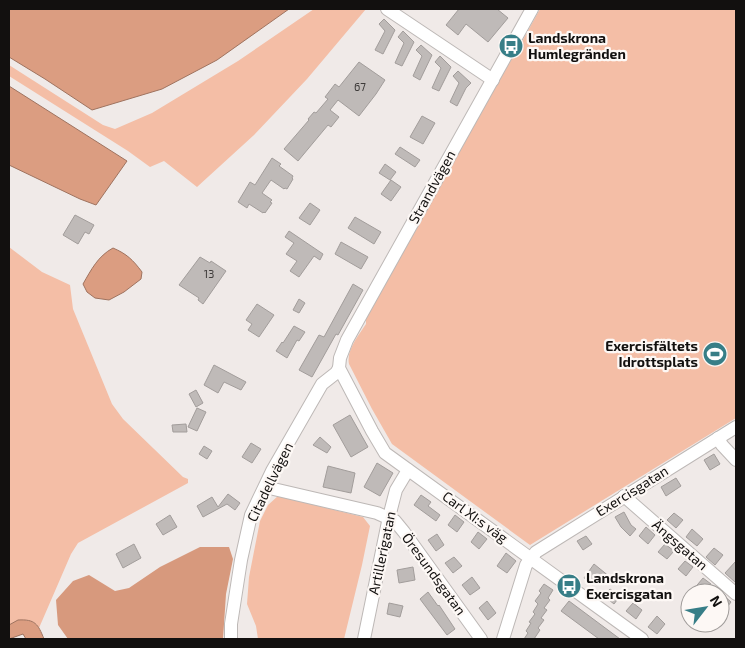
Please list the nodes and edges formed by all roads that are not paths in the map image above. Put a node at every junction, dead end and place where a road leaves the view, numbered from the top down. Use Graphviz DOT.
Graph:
graph roads {
  1 [pos="387,9"];
  2 [pos="532,9"];
  3 [pos="493,80"];
  4 [pos="340,368"];
  5 [pos="736,427"];
  6 [pos="718,438"];
  7 [pos="736,460"];
  8 [pos="408,470"];
  9 [pos="265,487"];
  10 [pos="624,496"];
  11 [pos="389,518"];
  12 [pos="530,558"];
  13 [pos="736,594"];
  14 [pos="230,639"];
  15 [pos="364,639"];
  16 [pos="481,639"];
  17 [pos="503,639"];
  18 [pos="642,639"];
  1 -- 3 [label="street"];
  2 -- 3 [label="street, Strandvägen"];
  3 -- 4 [label="street, Strandvägen"];
  4 -- 8 [label="street, Carl XI:s väg"];
  4 -- 9 [label="street, Citadellvägen"];
  5 -- 6 [label="street, Exercisgatan"];
  6 -- 7 [label="street"];
  6 -- 10 [label="street, Exercisgatan"];
  8 -- 11 [label="street, Artillerigatan"];
  8 -- 12 [label="street, Carl XI:s väg"];
  9 -- 11 [label="street, Öresundsgatan"];
  9 -- 14 [label="street, Citadellvägen"];
  10 -- 12 [label="street, Exercisgatan"];
  10 -- 13 [label="street, Ängsgatan"];
  11 -- 15 [label="street, Artillerigatan"];
  11 -- 16 [label="street, Öresundsgatan"];
  12 -- 17 [label="street"];
  12 -- 18 [label="street, Carl XI:s väg"];
}
